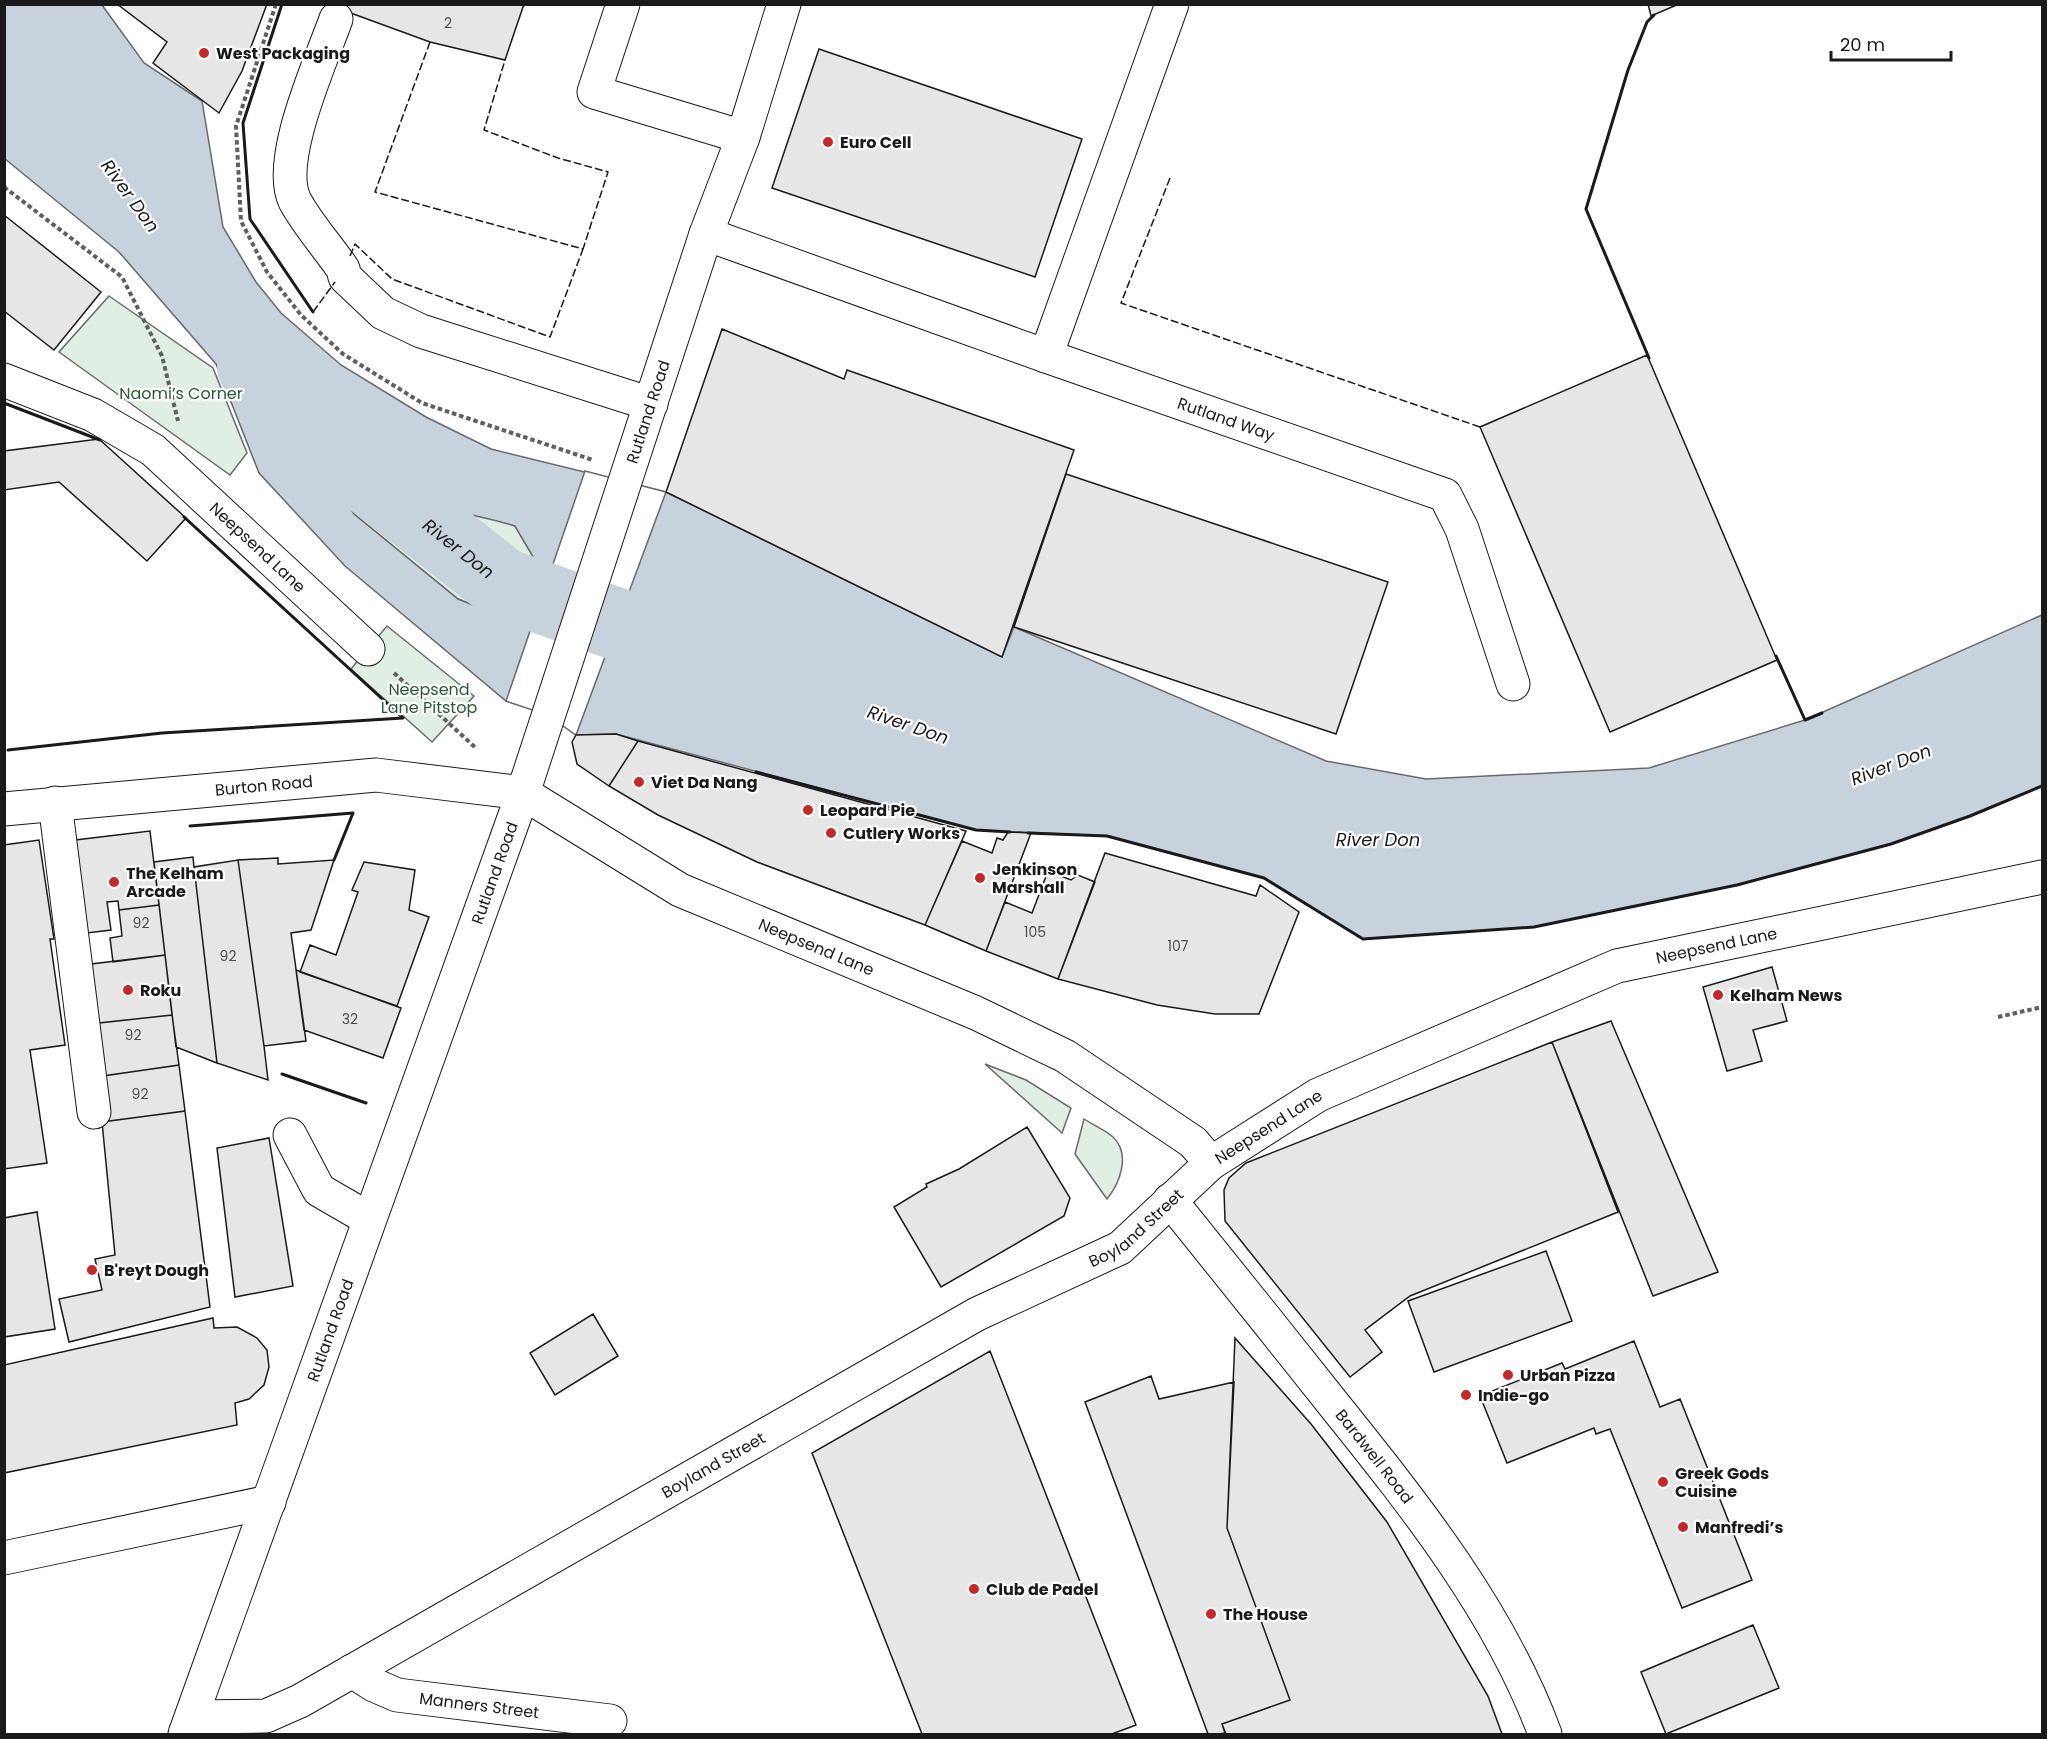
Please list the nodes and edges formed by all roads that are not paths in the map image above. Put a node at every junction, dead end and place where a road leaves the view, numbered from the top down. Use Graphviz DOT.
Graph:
graph roads {
  1 [pos="623,4"];
  2 [pos="784,4"];
  3 [pos="1172,4"];
  4 [pos="336,19"];
  5 [pos="743,137"];
  6 [pos="706,234"];
  7 [pos="1046,356"];
  8 [pos="4,380"];
  9 [pos="651,404"];
  10 [pos="368,650"];
  11 [pos="1513,684"];
  12 [pos="523,793"];
  13 [pos="55,803"];
  14 [pos="4,809"];
  15 [pos="2043,877"];
  16 [pos="94,1112"];
  17 [pos="290,1135"];
  18 [pos="1211,1163"];
  19 [pos="1170,1200"];
  20 [pos="369,1219"];
  21 [pos="269,1502"];
  22 [pos="4,1558"];
  23 [pos="352,1671"];
  24 [pos="610,1721"];
  25 [pos="189,1726"];
  26 [pos="1545,1734"];
  1 -- 5 [label="main road"];
  2 -- 5 [label="main road, Rutland Road"];
  3 -- 7 [label="main road"];
  4 -- 9 [label="main road"];
  5 -- 6 [label="main road, Rutland Road"];
  6 -- 7 [label="main road, Rutland Way"];
  6 -- 9 [label="main road, Rutland Road"];
  7 -- 11 [label="main road, Rutland Way"];
  8 -- 10 [label="main road, Neepsend Lane"];
  9 -- 12 [label="main road, Rutland Road"];
  12 -- 13 [label="main road, Burton Road"];
  12 -- 18 [label="main road, Neepsend Lane"];
  12 -- 20 [label="main road, Rutland Road"];
  13 -- 14 [label="main road, Burton Road"];
  13 -- 16 [label="main road"];
  15 -- 18 [label="main road, Neepsend Lane"];
  17 -- 20 [label="main road"];
  18 -- 19 [label="main road, Boyland Street"];
  19 -- 23 [label="main road, Boyland Street"];
  19 -- 26 [label="main road, Bardwell Road"];
  20 -- 21 [label="main road, Rutland Road"];
  21 -- 22 [label="main road"];
  21 -- 25 [label="main road, Rutland Road"];
  23 -- 24 [label="main road, Manners Street"];
  23 -- 25 [label="main road, Boyland Street"];
}
